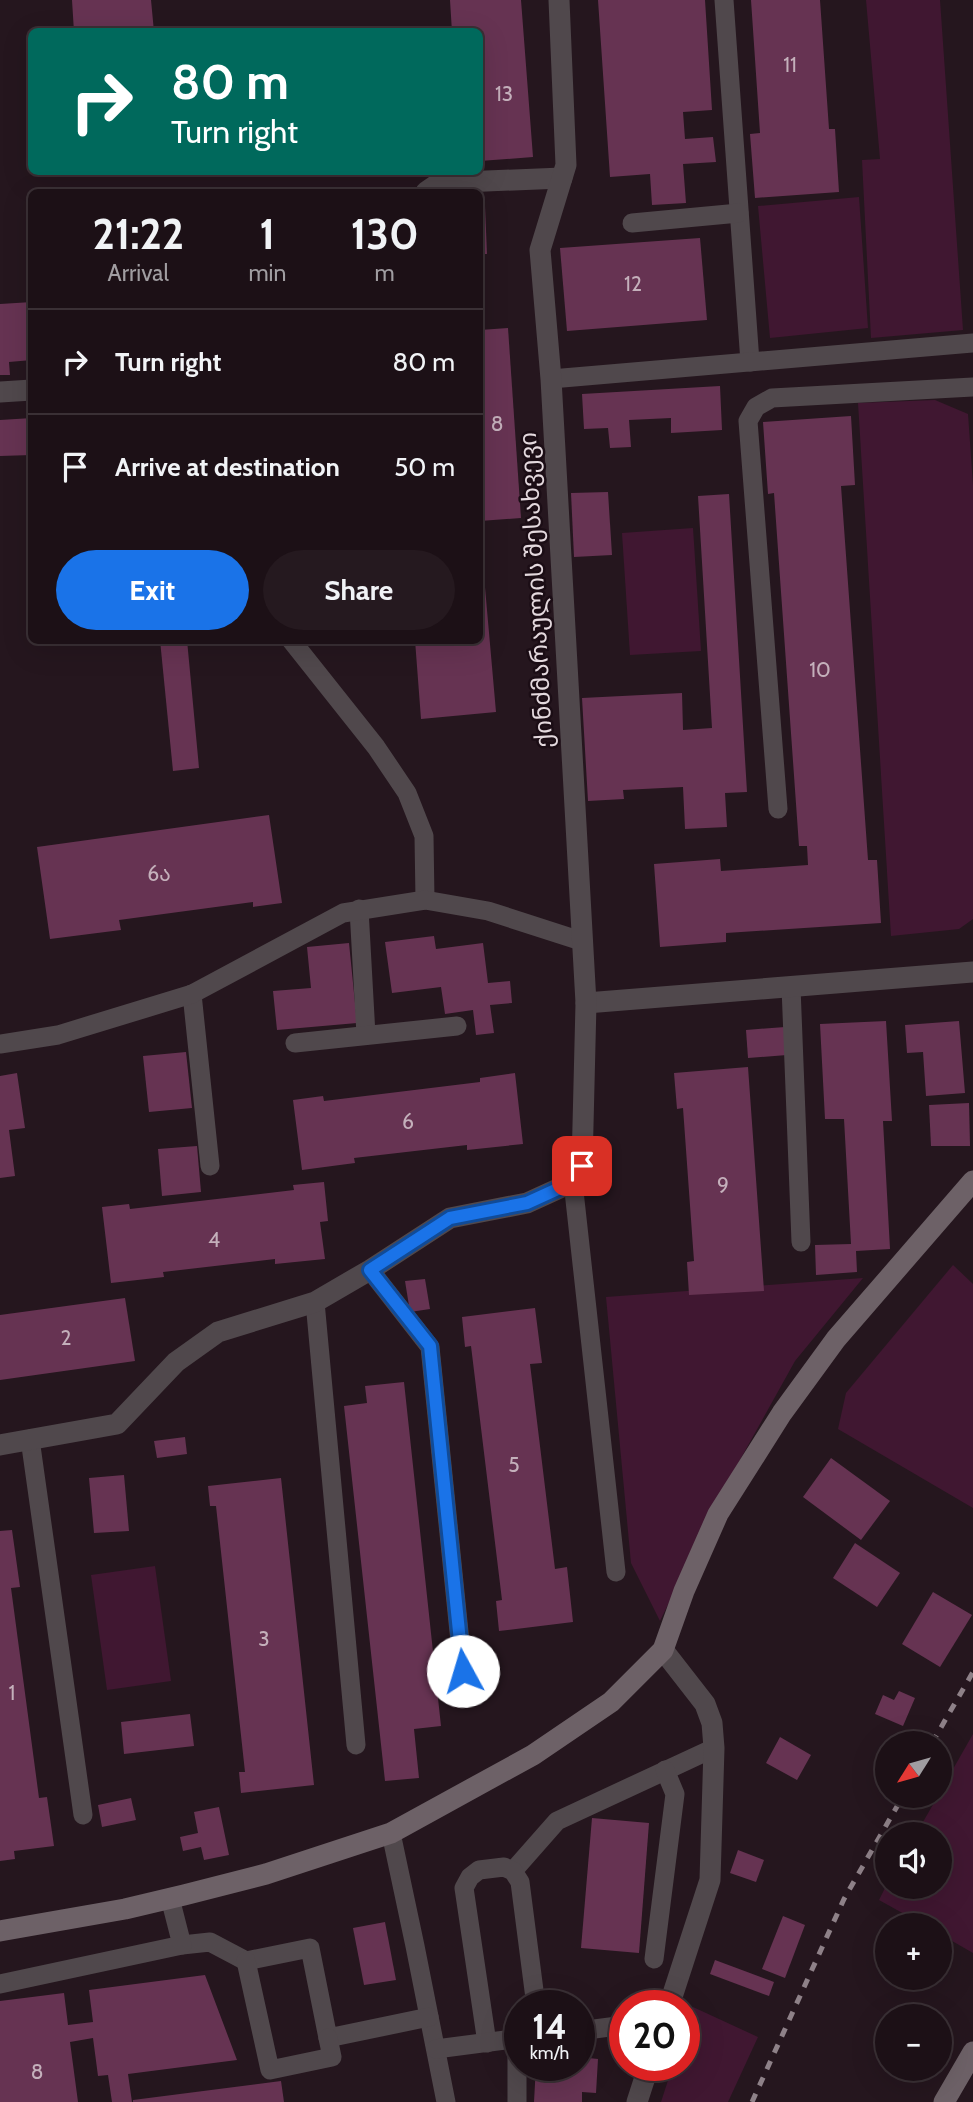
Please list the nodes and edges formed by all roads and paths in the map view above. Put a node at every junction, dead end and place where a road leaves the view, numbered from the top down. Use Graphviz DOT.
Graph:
graph roads {
  1 [pos="559,0"];
  2 [pos="724,0"];
  3 [pos="562,178"];
  4 [pos="430,189"];
  5 [pos="739,213"];
  6 [pos="632,223"];
  7 [pos="973,343"];
  8 [pos="750,362"];
  9 [pos="551,379"];
  10 [pos="973,387"];
  11 [pos="28,390"];
  12 [pos="0,392"];
  13 [pos="294,644"];
  14 [pos="778,809"];
  15 [pos="425,900"];
  16 [pos="359,909"];
  17 [pos="581,941"];
  18 [pos="973,972"];
  19 [pos="791,987"];
  20 [pos="192,993"];
  21 [pos="586,1003"];
  22 [pos="457,1027"];
  23 [pos="366,1035"];
  24 [pos="295,1043"];
  25 [pos="0,1044"];
  26 [pos="210,1166"];
  27 [pos="973,1181"];
  28 [pos="573,1182"];
  29 [pos="801,1242"];
  30 [pos="370,1270"];
  31 [pos="315,1302"];
  32 [pos="30,1439"];
  33 [pos="0,1445"];
  34 [pos="616,1572"];
  35 [pos="663,1650"];
  36 [pos="463,1671"];
  37 [pos="356,1745"];
  38 [pos="715,1748"];
  39 [pos="665,1770"];
  40 [pos="83,1815"];
  41 [pos="391,1833"];
  42 [pos="513,1871"];
  43 [pos="170,1898"];
  44 [pos="0,1931"];
  45 [pos="182,1945"];
  46 [pos="654,1959"];
  47 [pos="246,1961"];
  48 [pos="0,1984"];
  49 [pos="534,1990"];
  50 [pos="674,1990"];
  51 [pos="429,2017"];
  52 [pos="328,2038"];
  53 [pos="504,2041"];
  54 [pos="487,2043"];
  55 [pos="436,2049"];
  56 [pos="973,2052"];
  57 [pos="518,2081"];
  58 [pos="644,2081"];
  59 [pos="446,2102"];
  60 [pos="517,2102"];
  61 [pos="637,2102"];
  62 [pos="944,2102"];
  1 -- 3 [label="street, ქინძმარაულის შესახვევი"];
  2 -- 5 [label="lane"];
  3 -- 4 [label="street"];
  3 -- 9 [label="street, ქინძმარაულის შესახვევი"];
  5 -- 6 [label="lane"];
  5 -- 8 [label="lane"];
  7 -- 8 [label="lane"];
  8 -- 9 [label="lane"];
  9 -- 17 [label="street, ქინძმარაულის შესახვევი"];
  10 -- 14 [label="lane"];
  11 -- 12 [label="street"];
  13 -- 15 [label="lane"];
  15 -- 16 [label="lane"];
  15 -- 17 [label="lane"];
  16 -- 20 [label="lane"];
  16 -- 23 [label="lane"];
  17 -- 21 [label="street, ქინძმარაულის შესახვევი"];
  18 -- 19 [label="street"];
  19 -- 21 [label="street"];
  19 -- 29 [label="lane"];
  20 -- 25 [label="lane"];
  20 -- 26 [label="lane"];
  21 -- 28 [label="street, ქინძმარაულის შესახვევი"];
  22 -- 23 [label="lane"];
  23 -- 24 [label="lane"];
  27 -- 35 [label="main road"];
  28 -- 30 [label="street"];
  28 -- 34 [label="lane"];
  30 -- 31 [label="street"];
  30 -- 36 [label="lane"];
  31 -- 32 [label="street"];
  31 -- 37 [label="lane"];
  32 -- 33 [label="street"];
  32 -- 40 [label="lane"];
  35 -- 38 [label="street"];
  35 -- 41 [label="main road"];
  38 -- 39 [label="lane"];
  38 -- 50 [label="street"];
  39 -- 42 [label="lane"];
  39 -- 46 [label="lane"];
  41 -- 43 [label="main road"];
  41 -- 51 [label="lane"];
  42 -- 49 [label="lane"];
  42 -- 54 [label="lane"];
  43 -- 44 [label="main road"];
  43 -- 45 [label="lane"];
  45 -- 47 [label="lane"];
  45 -- 48 [label="lane"];
  47 -- 52 [label="lane"];
  47 -- 52 [label="lane"];
  51 -- 52 [label="lane"];
  51 -- 55 [label="lane"];
  53 -- 54 [label="lane"];
  54 -- 55 [label="lane"];
  55 -- 59 [label="lane"];
  56 -- 62 [label="main road"];
  57 -- 60 [label="lane"];
  58 -- 61 [label="street"];
}
